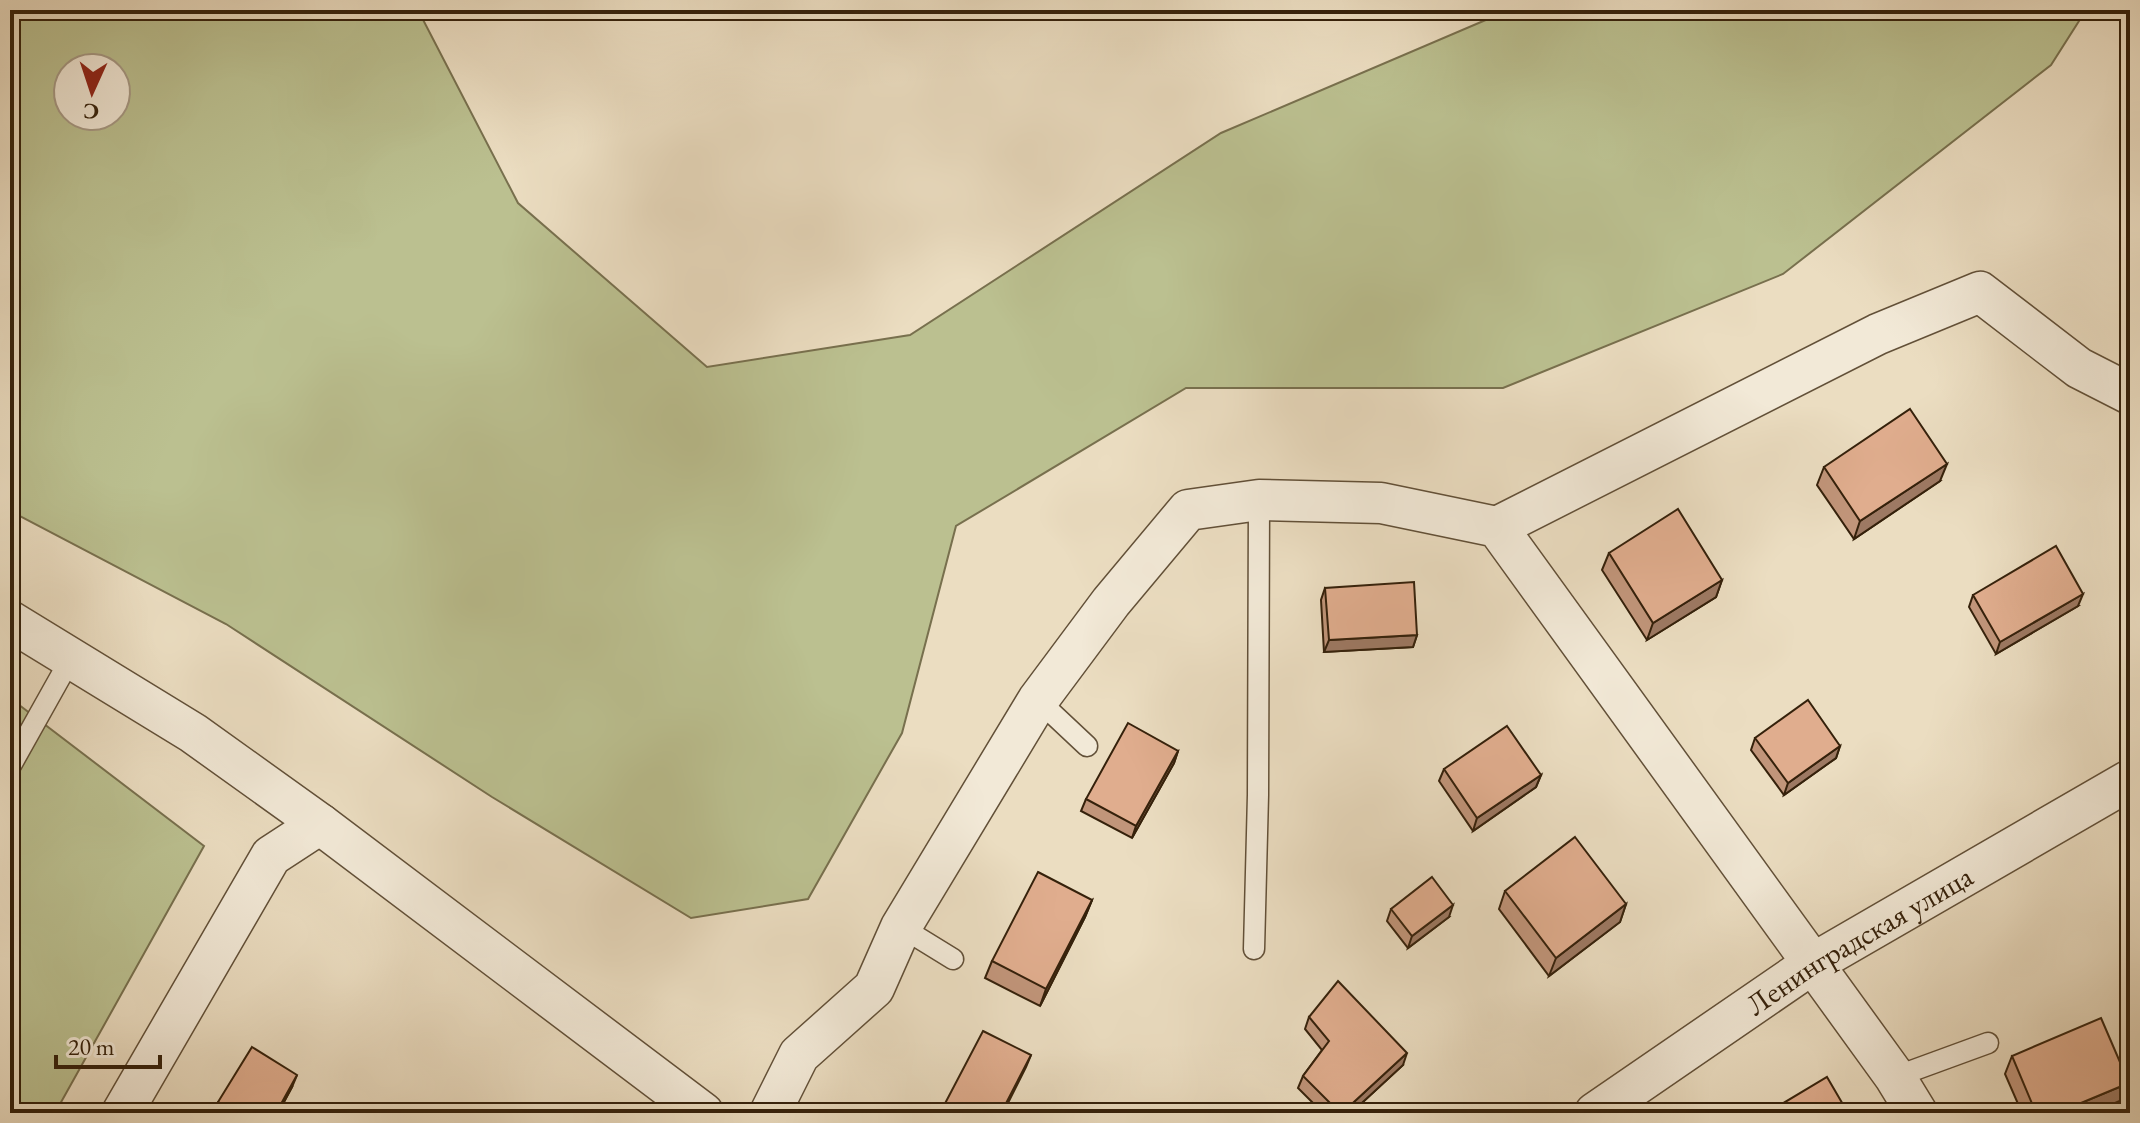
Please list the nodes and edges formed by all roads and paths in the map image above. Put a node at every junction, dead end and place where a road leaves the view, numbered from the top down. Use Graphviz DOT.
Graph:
graph roads {
  1 [pos="2130,394"];
  2 [pos="1259,500"];
  3 [pos="1497,527"];
  4 [pos="10,621"];
  5 [pos="71,658"];
  6 [pos="1038,700"];
  7 [pos="1087,746"];
  8 [pos="10,767"];
  9 [pos="2130,780"];
  10 [pos="320,824"];
  11 [pos="901,927"];
  12 [pos="1254,949"];
  13 [pos="953,959"];
  14 [pos="1812,964"];
  15 [pos="1988,1043"];
  16 [pos="1895,1077"];
  17 [pos="122,1113"];
  18 [pos="703,1113"];
  19 [pos="770,1113"];
  20 [pos="1595,1113"];
  21 [pos="1917,1113"];
  1 -- 3 [label="street"];
  2 -- 3 [label="street"];
  2 -- 6 [label="street"];
  2 -- 12 [label="lane"];
  3 -- 14 [label="street"];
  4 -- 5 [label="street"];
  5 -- 8 [label="lane"];
  5 -- 10 [label="street"];
  6 -- 7 [label="lane"];
  6 -- 11 [label="street"];
  9 -- 14 [label="street, Ленинградская улица"];
  10 -- 17 [label="street"];
  10 -- 18 [label="street"];
  11 -- 13 [label="lane"];
  11 -- 19 [label="street"];
  14 -- 16 [label="street"];
  14 -- 20 [label="street, Ленинградская улица"];
  15 -- 16 [label="lane"];
  16 -- 21 [label="street"];
}
